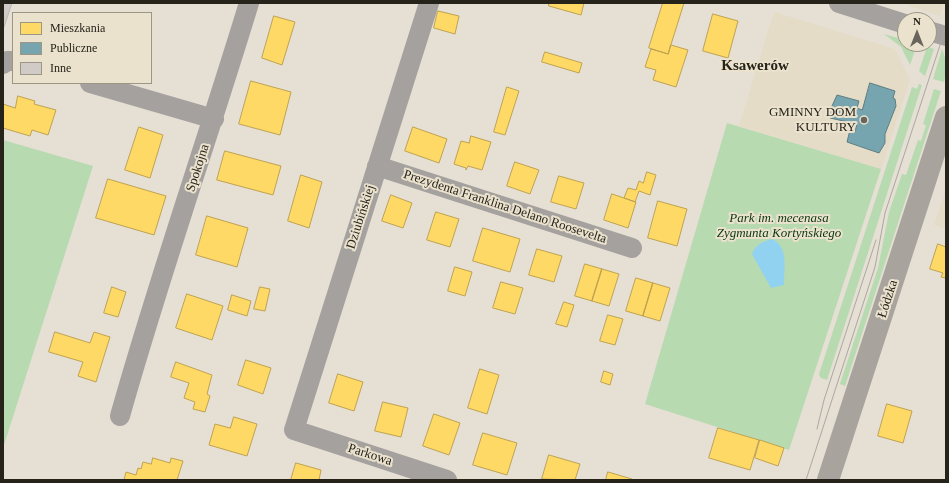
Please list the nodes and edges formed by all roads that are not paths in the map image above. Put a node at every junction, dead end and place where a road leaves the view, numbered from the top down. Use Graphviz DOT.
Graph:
graph roads {
  1 [pos="249,3"];
  2 [pos="429,3"];
  3 [pos="839,3"];
  4 [pos="897,21"];
  5 [pos="93,84"];
  6 [pos="946,117"];
  7 [pos="214,119"];
  8 [pos="377,166"];
  9 [pos="632,248"];
  10 [pos="120,416"];
  11 [pos="294,430"];
  12 [pos="447,480"];
  13 [pos="828,480"];
  1 -- 7 [label="street, Spokojna"];
  2 -- 8 [label="street, Dziubińskiej"];
  3 -- 4 [label="street"];
  5 -- 7 [label="street"];
  6 -- 13 [label="main road, Łódzka"];
  7 -- 10 [label="street, Spokojna"];
  8 -- 9 [label="street, Prezydenta Franklina Delano Roosevelta"];
  8 -- 11 [label="street, Dziubińskiej"];
  11 -- 12 [label="street, Parkowa"];
}
